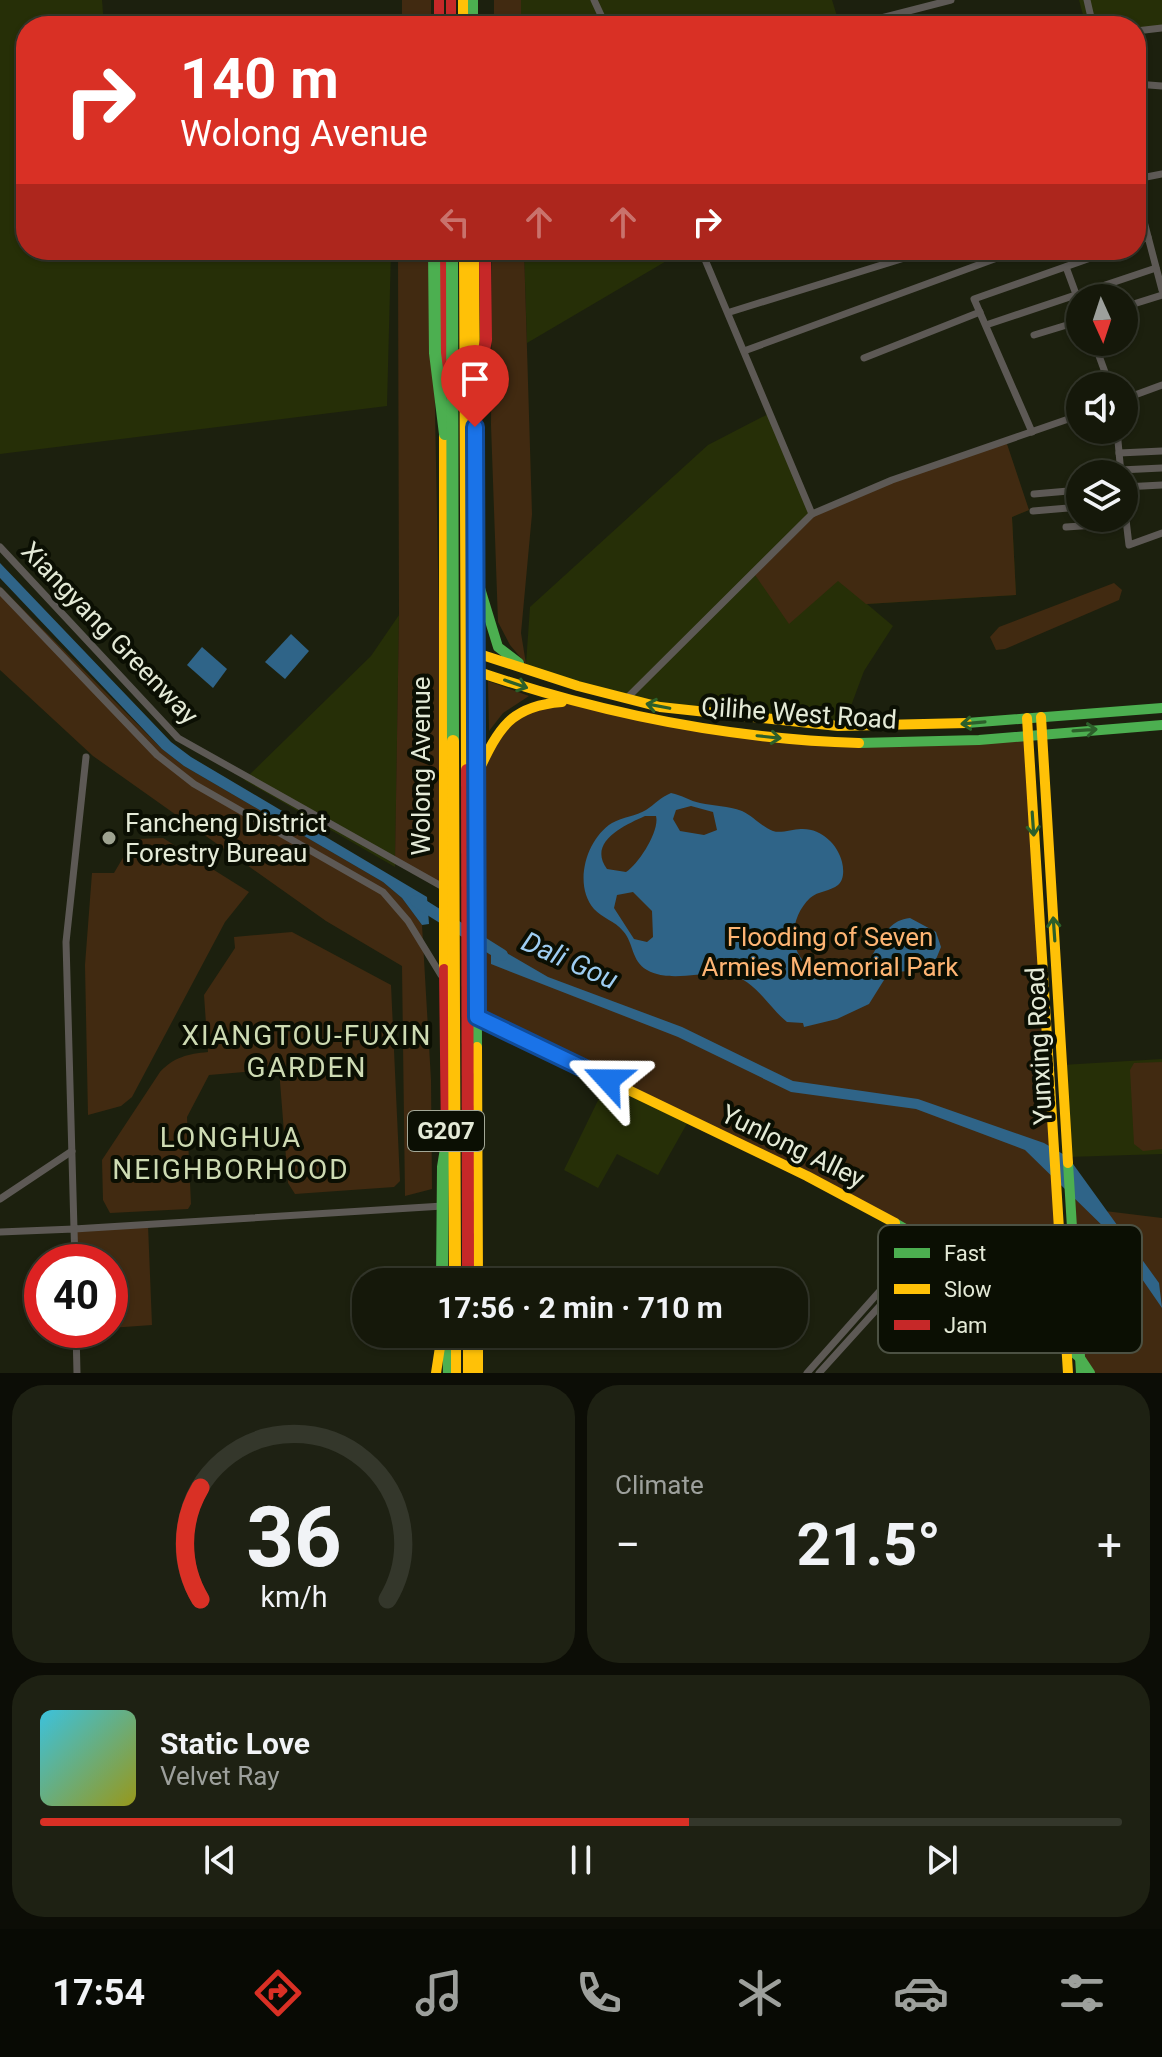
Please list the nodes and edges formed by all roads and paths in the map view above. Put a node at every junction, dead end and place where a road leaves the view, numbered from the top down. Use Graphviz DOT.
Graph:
graph roads {
  1 [pos="951,0"];
  2 [pos="889,16"];
  3 [pos="1146,232"];
  4 [pos="1148,237"];
  5 [pos="434,260"];
  6 [pos="441,260"];
  7 [pos="452,260"];
  8 [pos="465,260"];
  9 [pos="474,260"];
  10 [pos="485,260"];
  11 [pos="706,260"];
  12 [pos="898,260"];
  13 [pos="992,260"];
  14 [pos="1085,260"];
  15 [pos="1066,267"];
  16 [pos="1156,268"];
  17 [pos="1072,284"];
  18 [pos="1107,284"];
  19 [pos="1162,293"];
  20 [pos="1066,297"];
  21 [pos="1138,302"];
  22 [pos="730,312"];
  23 [pos="980,312"];
  24 [pos="986,325"];
  25 [pos="1066,325"];
  26 [pos="1034,335"];
  27 [pos="744,351"];
  28 [pos="864,358"];
  29 [pos="1162,385"];
  30 [pos="1138,394"];
  31 [pos="1066,420"];
  32 [pos="1032,432"];
  33 [pos="466,437"];
  34 [pos="1118,444"];
  35 [pos="1162,451"];
  36 [pos="1119,453"];
  37 [pos="1120,460"];
  38 [pos="1162,468"];
  39 [pos="1138,470"];
  40 [pos="1162,485"];
  41 [pos="1138,486"];
  42 [pos="451,490"];
  43 [pos="1066,491"];
  44 [pos="1034,494"];
  45 [pos="1066,508"];
  46 [pos="1033,511"];
  47 [pos="812,514"];
  48 [pos="1127,532"];
  49 [pos="1162,533"];
  50 [pos="0,547"];
  51 [pos="477,579"];
  52 [pos="0,591"];
  53 [pos="443,643"];
  54 [pos="478,654"];
  55 [pos="442,658"];
  56 [pos="478,671"];
  57 [pos="550,678"];
  58 [pos="626,699"];
  59 [pos="572,702"];
  60 [pos="1162,708"];
  61 [pos="1041,717"];
  62 [pos="1027,718"];
  63 [pos="1162,725"];
  64 [pos="1042,733"];
  65 [pos="1027,735"];
  66 [pos="86,757"];
  67 [pos="477,774"];
  68 [pos="444,894"];
  69 [pos="445,980"];
  70 [pos="477,1017"];
  71 [pos="460,1088"];
  72 [pos="72,1151"];
  73 [pos="0,1199"];
  74 [pos="447,1205"];
  75 [pos="898,1225"];
  76 [pos="1058,1225"];
  77 [pos="1072,1225"];
  78 [pos="74,1229"];
  79 [pos="0,1232"];
  80 [pos="74,1244"];
  81 [pos="445,1268"];
  82 [pos="445,1268"];
  83 [pos="455,1268"];
  84 [pos="467,1268"];
  85 [pos="476,1268"];
  86 [pos="476,1268"];
  87 [pos="878,1297"];
  88 [pos="878,1303"];
  89 [pos="76,1348"];
  90 [pos="442,1348"];
  91 [pos="445,1348"];
  92 [pos="456,1348"];
  93 [pos="468,1348"];
  94 [pos="477,1348"];
  95 [pos="1066,1353"];
  96 [pos="1071,1353"];
  97 [pos="1080,1353"];
  98 [pos="1080,1358"];
  99 [pos="77,1373"];
  100 [pos="438,1373"];
  101 [pos="448,1373"];
  102 [pos="456,1373"];
  103 [pos="468,1373"];
  104 [pos="477,1373"];
  105 [pos="807,1373"];
  106 [pos="819,1373"];
  107 [pos="1068,1373"];
  108 [pos="1081,1373"];
  109 [pos="1090,1373"];
  1 -- 2 [label="street"];
  3 -- 4 [label="street"];
  4 -- 16 [label="street"];
  5 -- 42 [label="main road, bridge"];
  6 -- 53 [label="main road, Wolong Avenue / G207"];
  7 -- 42 [label="main road, bridge"];
  8 -- 33 [label="main road, bridge"];
  9 -- 51 [label="main road, G207"];
  10 -- 33 [label="main road, bridge"];
  11 -- 22 [label="street"];
  12 -- 22 [label="street"];
  13 -- 27 [label="street"];
  14 -- 15 [label="street"];
  15 -- 17 [label="street"];
  15 -- 23 [label="street"];
  16 -- 18 [label="street"];
  16 -- 19 [label="street"];
  19 -- 21 [label="street"];
  20 -- 24 [label="street"];
  22 -- 27 [label="street"];
  23 -- 24 [label="street"];
  23 -- 28 [label="street"];
  24 -- 32 [label="street"];
  25 -- 26 [label="street"];
  27 -- 47 [label="street"];
  29 -- 30 [label="street"];
  31 -- 32 [label="street"];
  32 -- 47 [label="street"];
  33 -- 71 [label="main road, bridge"];
  34 -- 36 [label="street"];
  35 -- 36 [label="street"];
  36 -- 37 [label="street"];
  38 -- 39 [label="street"];
  40 -- 41 [label="street"];
  42 -- 71 [label="main road, bridge"];
  43 -- 44 [label="street"];
  45 -- 46 [label="street"];
  47 -- 58 [label="street"];
  48 -- 49 [label="street"];
  50 -- 68 [label="street, Xiangyang Greenway"];
  51 -- 54 [label="main road, G207"];
  51 -- 57 [label="main road"];
  52 -- 69 [label="street"];
  53 -- 54 [label="main road, Qilihe West Road"];
  53 -- 55 [label="main road, Wolong Avenue / G207"];
  54 -- 56 [label="main road, G207"];
  54 -- 57 [label="main road, Qilihe West Road"];
  55 -- 56 [label="main road, Qilihe West Road"];
  55 -- 68 [label="main road, Wolong Avenue / G207"];
  56 -- 59 [label="main road, Qilihe West Road, one-way"];
  56 -- 67 [label="main road, G207"];
  57 -- 58 [label="main road, Qilihe West Road"];
  62 -- 58 [label="main road, Qilihe West Road, one-way"];
  59 -- 65 [label="main road, Qilihe West Road, one-way"];
  59 -- 67 [label="main road"];
  60 -- 61 [label="main road, Qilihe West Road"];
  61 -- 62 [label="main road, Qilihe West Road"];
  61 -- 64 [label="main road, Yunxing Road"];
  62 -- 65 [label="main road, Yunxing Road"];
  64 -- 63 [label="main road, Qilihe West Road, one-way"];
  64 -- 65 [label="main road, Qilihe West Road"];
  77 -- 64 [label="main road, Yunxing Road, one-way"];
  65 -- 76 [label="main road, Yunxing Road, one-way"];
  66 -- 72 [label="street"];
  67 -- 70 [label="main road, G207"];
  68 -- 69 [label="main road, Wolong Avenue / G207"];
  69 -- 74 [label="main road, Wolong Avenue / G207"];
  70 -- 75 [label="main road, Yunlong Alley"];
  70 -- 86 [label="main road, G207"];
  71 -- 81 [label="main road, bridge"];
  71 -- 83 [label="main road, bridge"];
  71 -- 84 [label="main road, bridge"];
  71 -- 85 [label="main road, bridge"];
  72 -- 73 [label="street"];
  72 -- 78 [label="street"];
  74 -- 78 [label="street"];
  74 -- 82 [label="main road, Wolong Avenue / G207"];
  78 -- 79 [label="street"];
  78 -- 80 [label="street"];
  87 -- 105 [label="street"];
  88 -- 106 [label="street"];
  89 -- 99 [label="street"];
  90 -- 100 [label="main road"];
  91 -- 101 [label="main road"];
  92 -- 102 [label="main road"];
  93 -- 103 [label="main road"];
  94 -- 104 [label="main road"];
  95 -- 107 [label="main road, Yunxing Road"];
  96 -- 98 [label="main road, Yunlong Alley"];
  98 -- 97 [label="main road, Yunxing Road, one-way"];
  98 -- 108 [label="main road, Yunxing Road"];
  98 -- 109 [label="main road"];
}
